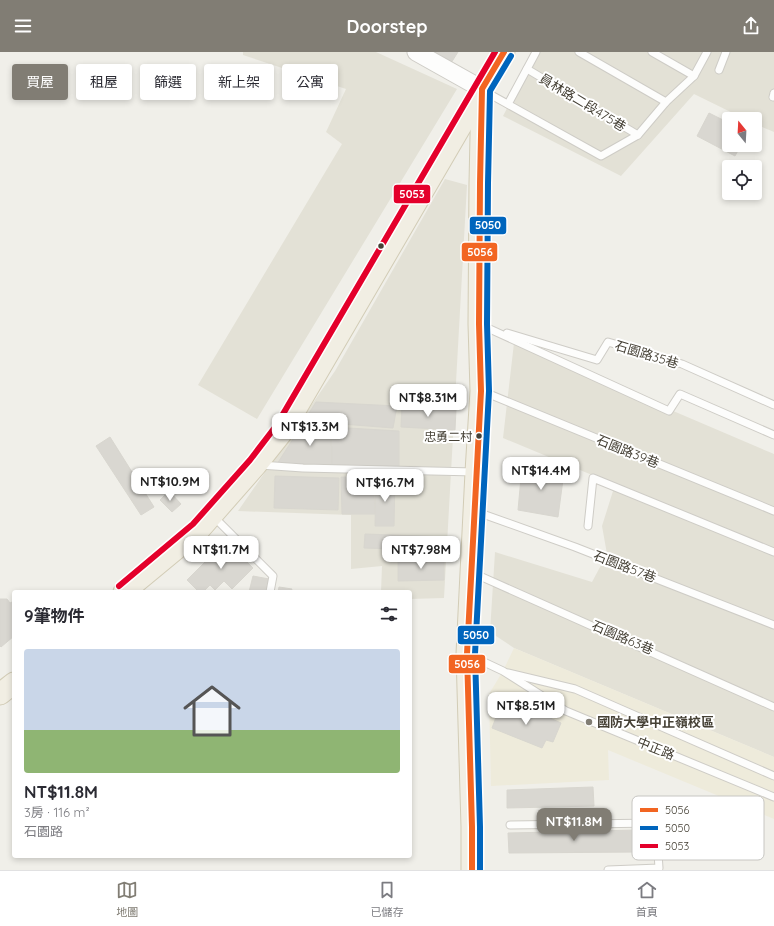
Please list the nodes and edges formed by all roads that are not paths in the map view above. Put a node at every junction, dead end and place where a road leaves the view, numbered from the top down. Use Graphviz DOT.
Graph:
graph roads {
  1 [pos="416,52"];
  2 [pos="504,52"];
  3 [pos="536,52"];
  4 [pos="579,52"];
  5 [pos="652,52"];
  6 [pos="706,52"];
  7 [pos="726,52"];
  8 [pos="527,69"];
  9 [pos="719,70"];
  10 [pos="694,76"];
  11 [pos="482,90"];
  12 [pos="666,102"];
  13 [pos="508,104"];
  14 [pos="638,136"];
  15 [pos="479,324"];
  16 [pos="481,391"];
  17 [pos="774,406"];
  18 [pos="774,435"];
  19 [pos="256,465"];
  20 [pos="476,472"];
  21 [pos="774,511"];
  22 [pos="474,512"];
  23 [pos="212,515"];
  24 [pos="588,526"];
  25 [pos="774,552"];
  26 [pos="471,572"];
  27 [pos="126,590"];
  28 [pos="270,590"];
  29 [pos="774,625"];
  30 [pos="467,654"];
  31 [pos="503,671"];
  32 [pos="12,685"];
  33 [pos="0,694"];
  34 [pos="774,702"];
  35 [pos="774,707"];
  36 [pos="774,776"];
  37 [pos="774,797"];
  38 [pos="632,823"];
  39 [pos="510,825"];
  40 [pos="658,860"];
  41 [pos="472,870"];
  42 [pos="608,870"];
  1 -- 11 [label="street"];
  2 -- 11 [label="main road"];
  3 -- 8 [label="lane, 員林路二段475巷"];
  4 -- 12 [label="lane"];
  5 -- 10 [label="lane"];
  6 -- 10 [label="lane, 員林路二段475巷"];
  7 -- 9 [label="lane"];
  8 -- 13 [label="lane, 員林路二段475巷"];
  8 -- 14 [label="lane, 員林路二段475巷"];
  10 -- 12 [label="lane, 員林路二段475巷"];
  11 -- 13 [label="lane, 員林路二段475巷"];
  11 -- 15 [label="main road"];
  11 -- 19 [label="main road"];
  12 -- 14 [label="lane, 員林路二段475巷"];
  13 -- 14 [label="lane, 員林路二段475巷"];
  15 -- 16 [label="main road"];
  15 -- 17 [label="lane, 石園路35巷"];
  15 -- 18 [label="lane"];
  16 -- 20 [label="main road"];
  16 -- 21 [label="lane, 石園路39巷"];
  19 -- 20 [label="lane"];
  19 -- 23 [label="main road"];
  20 -- 22 [label="main road"];
  22 -- 26 [label="main road"];
  22 -- 29 [label="lane, 石園路57巷"];
  23 -- 27 [label="main road"];
  23 -- 28 [label="lane"];
  24 -- 25 [label="lane"];
  26 -- 30 [label="main road"];
  26 -- 34 [label="lane, 石園路63巷"];
  26 -- 35 [label="lane"];
  30 -- 31 [label="lane"];
  30 -- 41 [label="main road"];
  31 -- 36 [label="lane, 中正路"];
  31 -- 37 [label="lane, 中正路"];
  32 -- 33 [label="main road"];
  38 -- 39 [label="lane"];
  40 -- 42 [label="lane"];
}
